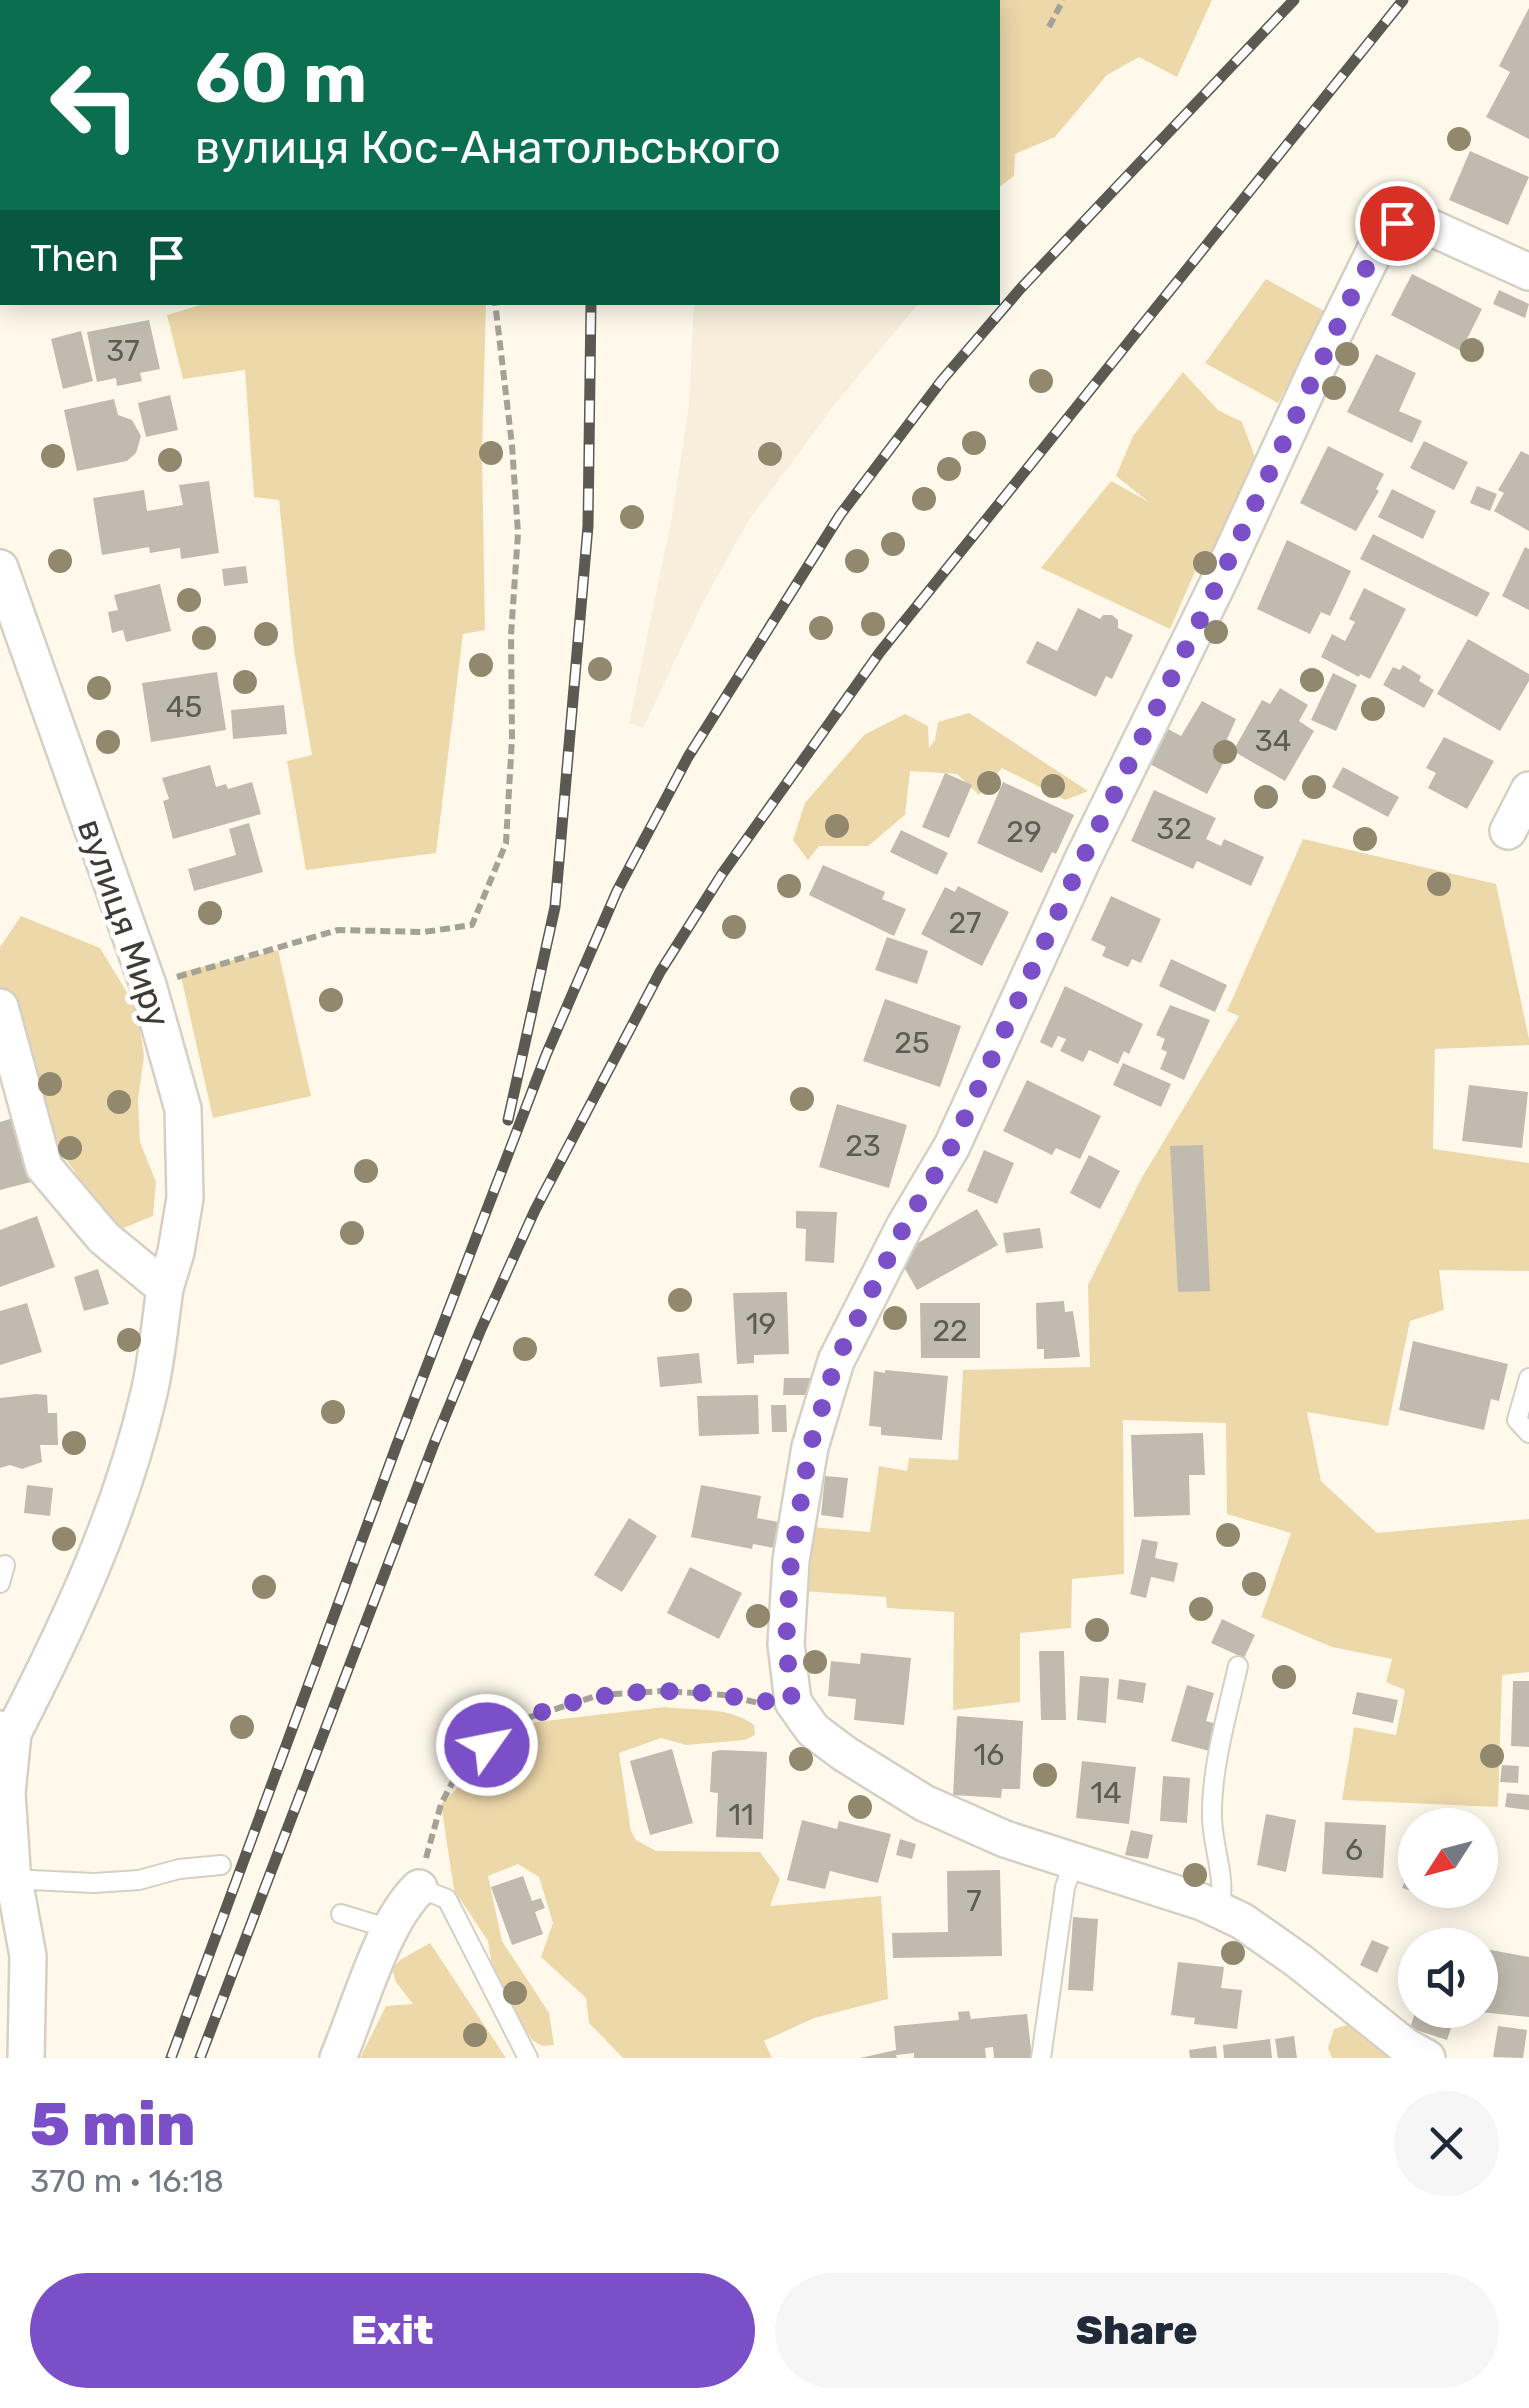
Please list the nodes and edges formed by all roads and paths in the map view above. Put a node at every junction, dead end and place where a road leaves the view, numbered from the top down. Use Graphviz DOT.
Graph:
graph roads {
  1 [pos="1063,0"];
  2 [pos="1049,27"];
  3 [pos="1529,272"];
  4 [pos="495,305"];
  5 [pos="0,568"];
  6 [pos="1529,790"];
  7 [pos="1508,831"];
  8 [pos="148,985"];
  9 [pos="0,1007"];
  10 [pos="165,1288"];
  11 [pos="1529,1378"];
  12 [pos="1529,1433"];
  13 [pos="1238,1666"];
  14 [pos="792,1702"];
  15 [pos="7,1731"];
  16 [pos="1074,1862"];
  17 [pos="221,1865"];
  18 [pos="11,1874"];
  19 [pos="420,1888"];
  20 [pos="1219,1910"];
  21 [pos="341,1914"];
  22 [pos="390,1930"];
  23 [pos="26,2058"];
  24 [pos="338,2058"];
  25 [pos="528,2058"];
  26 [pos="1041,2058"];
  27 [pos="1427,2058"];
  1 -- 2 [label="path"];
  3 -- 14 [label="street"];
  4 -- 8 [label="path"];
  5 -- 8 [label="street, вулиця Миру"];
  6 -- 7 [label="street"];
  8 -- 10 [label="street, вулиця Миру"];
  9 -- 10 [label="street"];
  10 -- 15 [label="street, вулиця Миру"];
  11 -- 12 [label="lane"];
  13 -- 20 [label="lane"];
  14 -- 16 [label="street"];
  14 -- 19 [label="path"];
  15 -- 18 [label="street"];
  16 -- 20 [label="street"];
  16 -- 26 [label="lane"];
  17 -- 18 [label="lane"];
  18 -- 23 [label="street"];
  19 -- 22 [label="street"];
  19 -- 25 [label="lane"];
  20 -- 27 [label="street"];
  21 -- 22 [label="lane"];
  22 -- 24 [label="street"];
}
